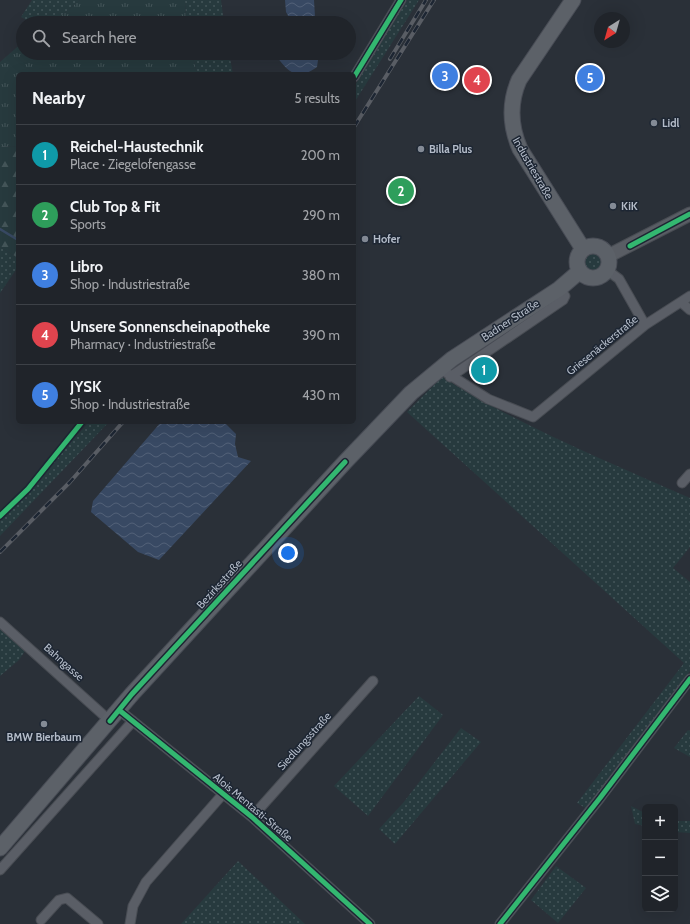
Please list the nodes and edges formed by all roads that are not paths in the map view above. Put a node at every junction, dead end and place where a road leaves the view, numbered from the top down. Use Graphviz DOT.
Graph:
graph roads {
  1 [pos="401,0"];
  2 [pos="573,0"];
  3 [pos="356,74"];
  4 [pos="690,214"];
  5 [pos="583,249"];
  6 [pos="608,263"];
  7 [pos="580,271"];
  8 [pos="690,296"];
  9 [pos="681,302"];
  10 [pos="690,310"];
  11 [pos="646,325"];
  12 [pos="445,372"];
  13 [pos="690,474"];
  14 [pos="682,483"];
  15 [pos="0,622"];
  16 [pos="690,680"];
  17 [pos="373,681"];
  18 [pos="115,715"];
  19 [pos="133,721"];
  20 [pos="223,794"];
  21 [pos="252,817"];
  22 [pos="0,848"];
  23 [pos="0,870"];
  24 [pos="40,920"];
  25 [pos="98,924"];
  26 [pos="130,924"];
  27 [pos="370,924"];
  28 [pos="500,924"];
  1 -- 3 [label="street"];
  2 -- 5 [label="main road, Industriestraße"];
  4 -- 6 [label="street"];
  5 -- 6 [label="main road"];
  5 -- 7 [label="main road"];
  6 -- 7 [label="main road"];
  6 -- 11 [label="street"];
  7 -- 12 [label="main road, Badner Straße"];
  8 -- 9 [label="street, Griesenäckerstraße"];
  9 -- 10 [label="street"];
  9 -- 11 [label="street, Griesenäckerstraße"];
  11 -- 12 [label="street, Griesenäckerstraße"];
  12 -- 18 [label="main road, Bezirksstraße"];
  13 -- 14 [label="street"];
  15 -- 18 [label="street, Bahngasse"];
  16 -- 28 [label="street"];
  17 -- 21 [label="street, Siedlungsstraße"];
  18 -- 19 [label="street, Alois Mentasti-Straße"];
  18 -- 22 [label="main road, Bezirksstraße"];
  19 -- 20 [label="street, Alois Mentasti-Straße"];
  19 -- 23 [label="street"];
  20 -- 21 [label="street, Alois Mentasti-Straße"];
  20 -- 26 [label="street"];
  21 -- 27 [label="street, Alois Mentasti-Straße"];
  24 -- 25 [label="street"];
}
